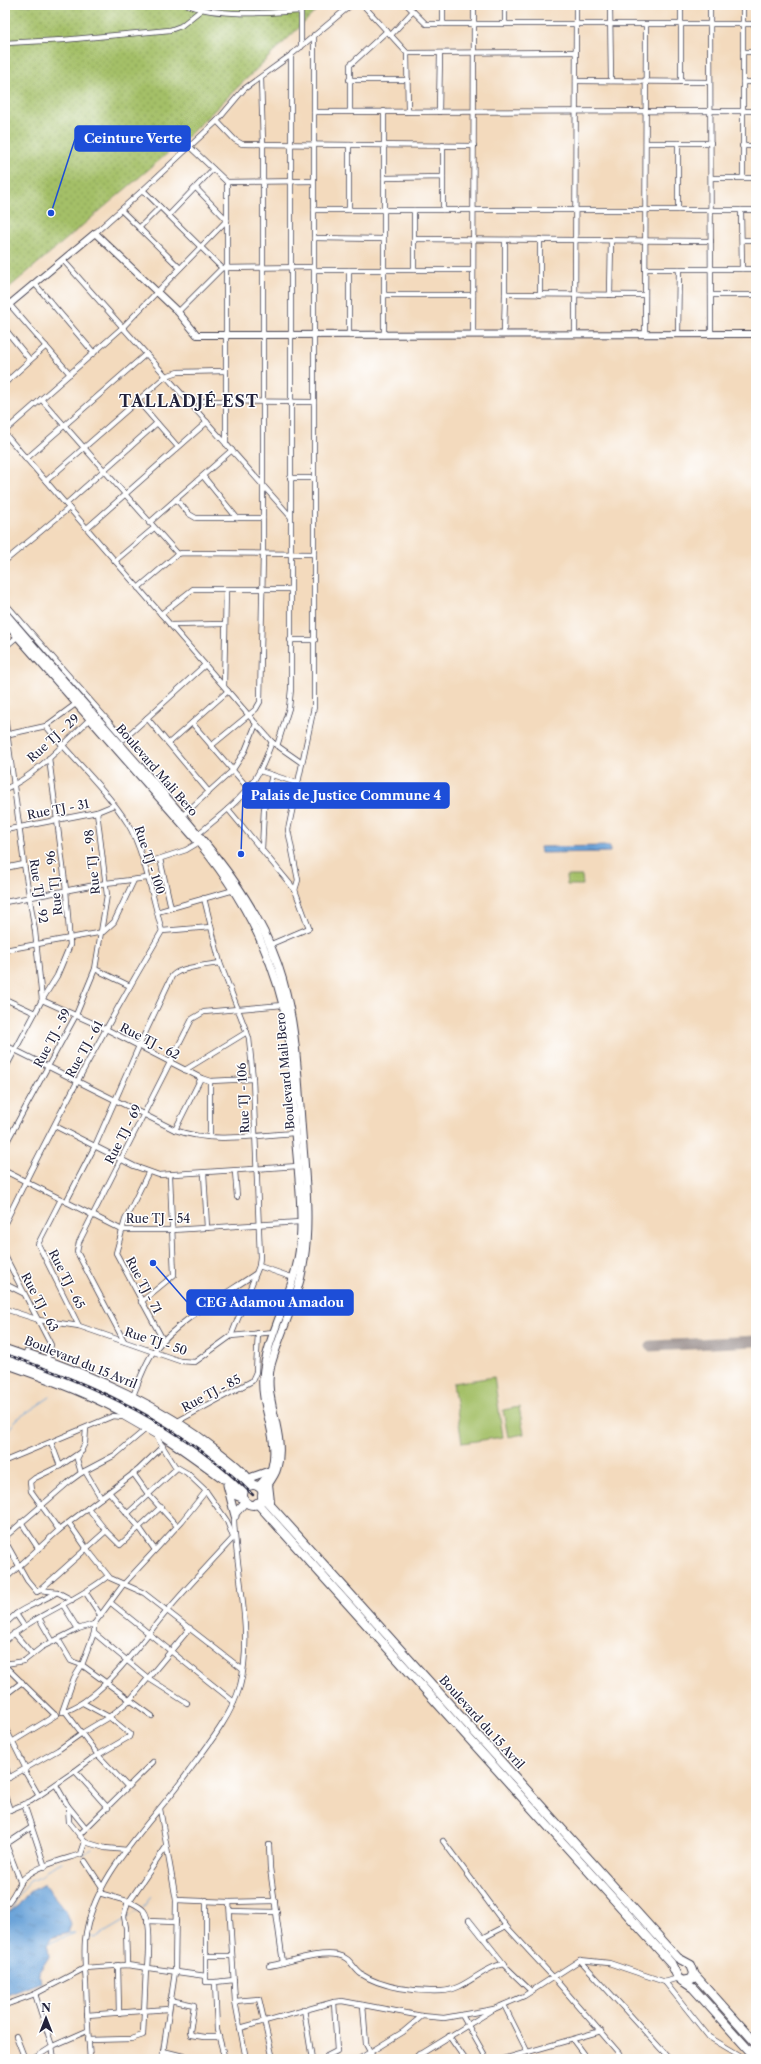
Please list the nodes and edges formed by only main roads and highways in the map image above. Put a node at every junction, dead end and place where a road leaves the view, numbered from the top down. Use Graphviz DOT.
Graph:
graph roads {
  1 [pos="5,613"];
  2 [pos="5,622"];
  3 [pos="92,717"];
  4 [pos="200,839"];
  5 [pos="267,946"];
  6 [pos="298,1133"];
  7 [pos="279,1331"];
  8 [pos="5,1345"];
  9 [pos="5,1349"];
  10 [pos="5,1358"];
  11 [pos="5,1364"];
  12 [pos="271,1470"];
  13 [pos="226,1483"];
  14 [pos="268,1484"];
  15 [pos="257,1487"];
  16 [pos="244,1498"];
  17 [pos="257,1503"];
  18 [pos="272,1506"];
  19 [pos="235,1516"];
  20 [pos="686,1963"];
  21 [pos="694,1974"];
  22 [pos="679,1978"];
  23 [pos="756,2043"];
  24 [pos="756,2058"];
  1 -- 3 [label="main road, Boulevard Mali Bero"];
  2 -- 3 [label="main road, Boulevard Mali Bero"];
  3 -- 4 [label="main road, Boulevard Mali Bero"];
  3 -- 4 [label="main road, Boulevard Mali Bero"];
  4 -- 5 [label="main road, Boulevard Mali Bero"];
  4 -- 5 [label="main road, Boulevard Mali Bero"];
  5 -- 6 [label="main road, Boulevard Mali Bero"];
  5 -- 6 [label="main road, Boulevard Mali Bero"];
  6 -- 7 [label="main road, Boulevard Mali Bero"];
  6 -- 7 [label="main road, Boulevard Mali Bero"];
  7 -- 12 [label="main road, Boulevard Mali Bero"];
  7 -- 14 [label="main road, Boulevard Mali Bero"];
  8 -- 15 [label="main road, Boulevard du 15 Avril"];
  9 -- 15 [label="highway, Boulevard du 15 Avril"];
  10 -- 16 [label="highway, Boulevard du 15 Avril"];
  11 -- 13 [label="main road"];
  12 -- 15 [label="main road"];
  12 -- 15 [label="main road"];
  13 -- 16 [label="main road"];
  13 -- 19 [label="main road"];
  14 -- 15 [label="main road, Boulevard Mali Bero"];
  14 -- 18 [label="highway"];
  15 -- 16 [label="highway"];
  15 -- 17 [label="highway"];
  15 -- 18 [label="highway, Boulevard du 15 Avril"];
  16 -- 17 [label="highway"];
  17 -- 22 [label="highway, Boulevard du 15 Avril"];
  18 -- 20 [label="highway, Boulevard du 15 Avril"];
  20 -- 21 [label="highway"];
  20 -- 22 [label="highway"];
  21 -- 22 [label="highway"];
  21 -- 23 [label="highway"];
  22 -- 24 [label="highway, Boulevard du 15 Avril"];
}
